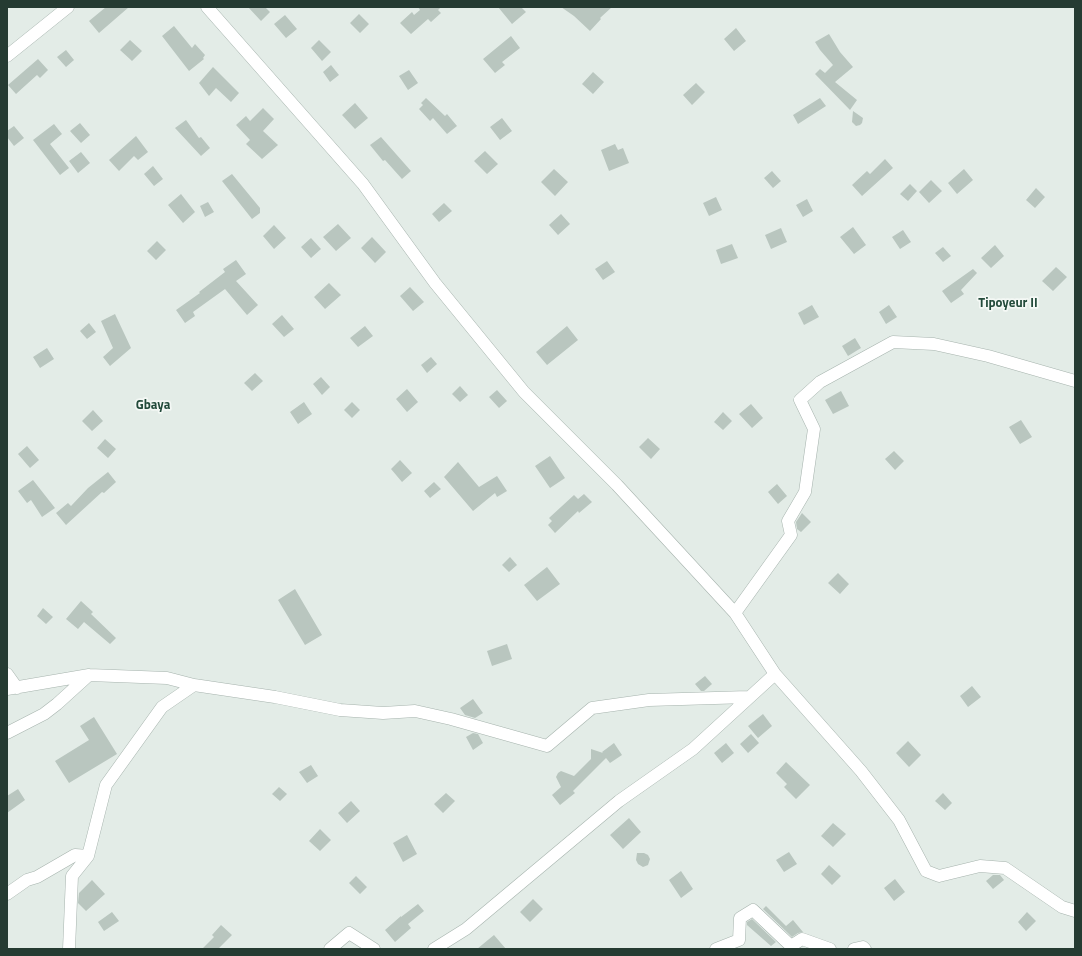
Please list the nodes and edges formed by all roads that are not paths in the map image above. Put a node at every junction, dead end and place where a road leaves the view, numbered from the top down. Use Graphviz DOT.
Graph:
graph roads {
  1 [pos="68,7"];
  2 [pos="207,7"];
  3 [pos="7,56"];
  4 [pos="1075,381"];
  5 [pos="735,613"];
  6 [pos="7,674"];
  7 [pos="89,674"];
  8 [pos="774,674"];
  9 [pos="194,685"];
  10 [pos="12,689"];
  11 [pos="748,697"];
  12 [pos="7,733"];
  13 [pos="88,856"];
  14 [pos="7,894"];
  15 [pos="1075,911"];
  16 [pos="69,949"];
  17 [pos="330,949"];
  18 [pos="374,949"];
  19 [pos="434,949"];
  20 [pos="716,949"];
  21 [pos="830,949"];
  22 [pos="854,949"];
  23 [pos="865,949"];
  1 -- 3 [label="street"];
  2 -- 5 [label="street"];
  4 -- 5 [label="street"];
  5 -- 8 [label="street"];
  6 -- 10 [label="street"];
  7 -- 9 [label="street"];
  7 -- 10 [label="street"];
  7 -- 12 [label="street"];
  8 -- 11 [label="street"];
  8 -- 15 [label="street"];
  9 -- 11 [label="street"];
  9 -- 13 [label="street"];
  11 -- 19 [label="street"];
  13 -- 14 [label="street"];
  13 -- 16 [label="street"];
  17 -- 18 [label="street"];
  20 -- 21 [label="street"];
  22 -- 23 [label="street"];
}
